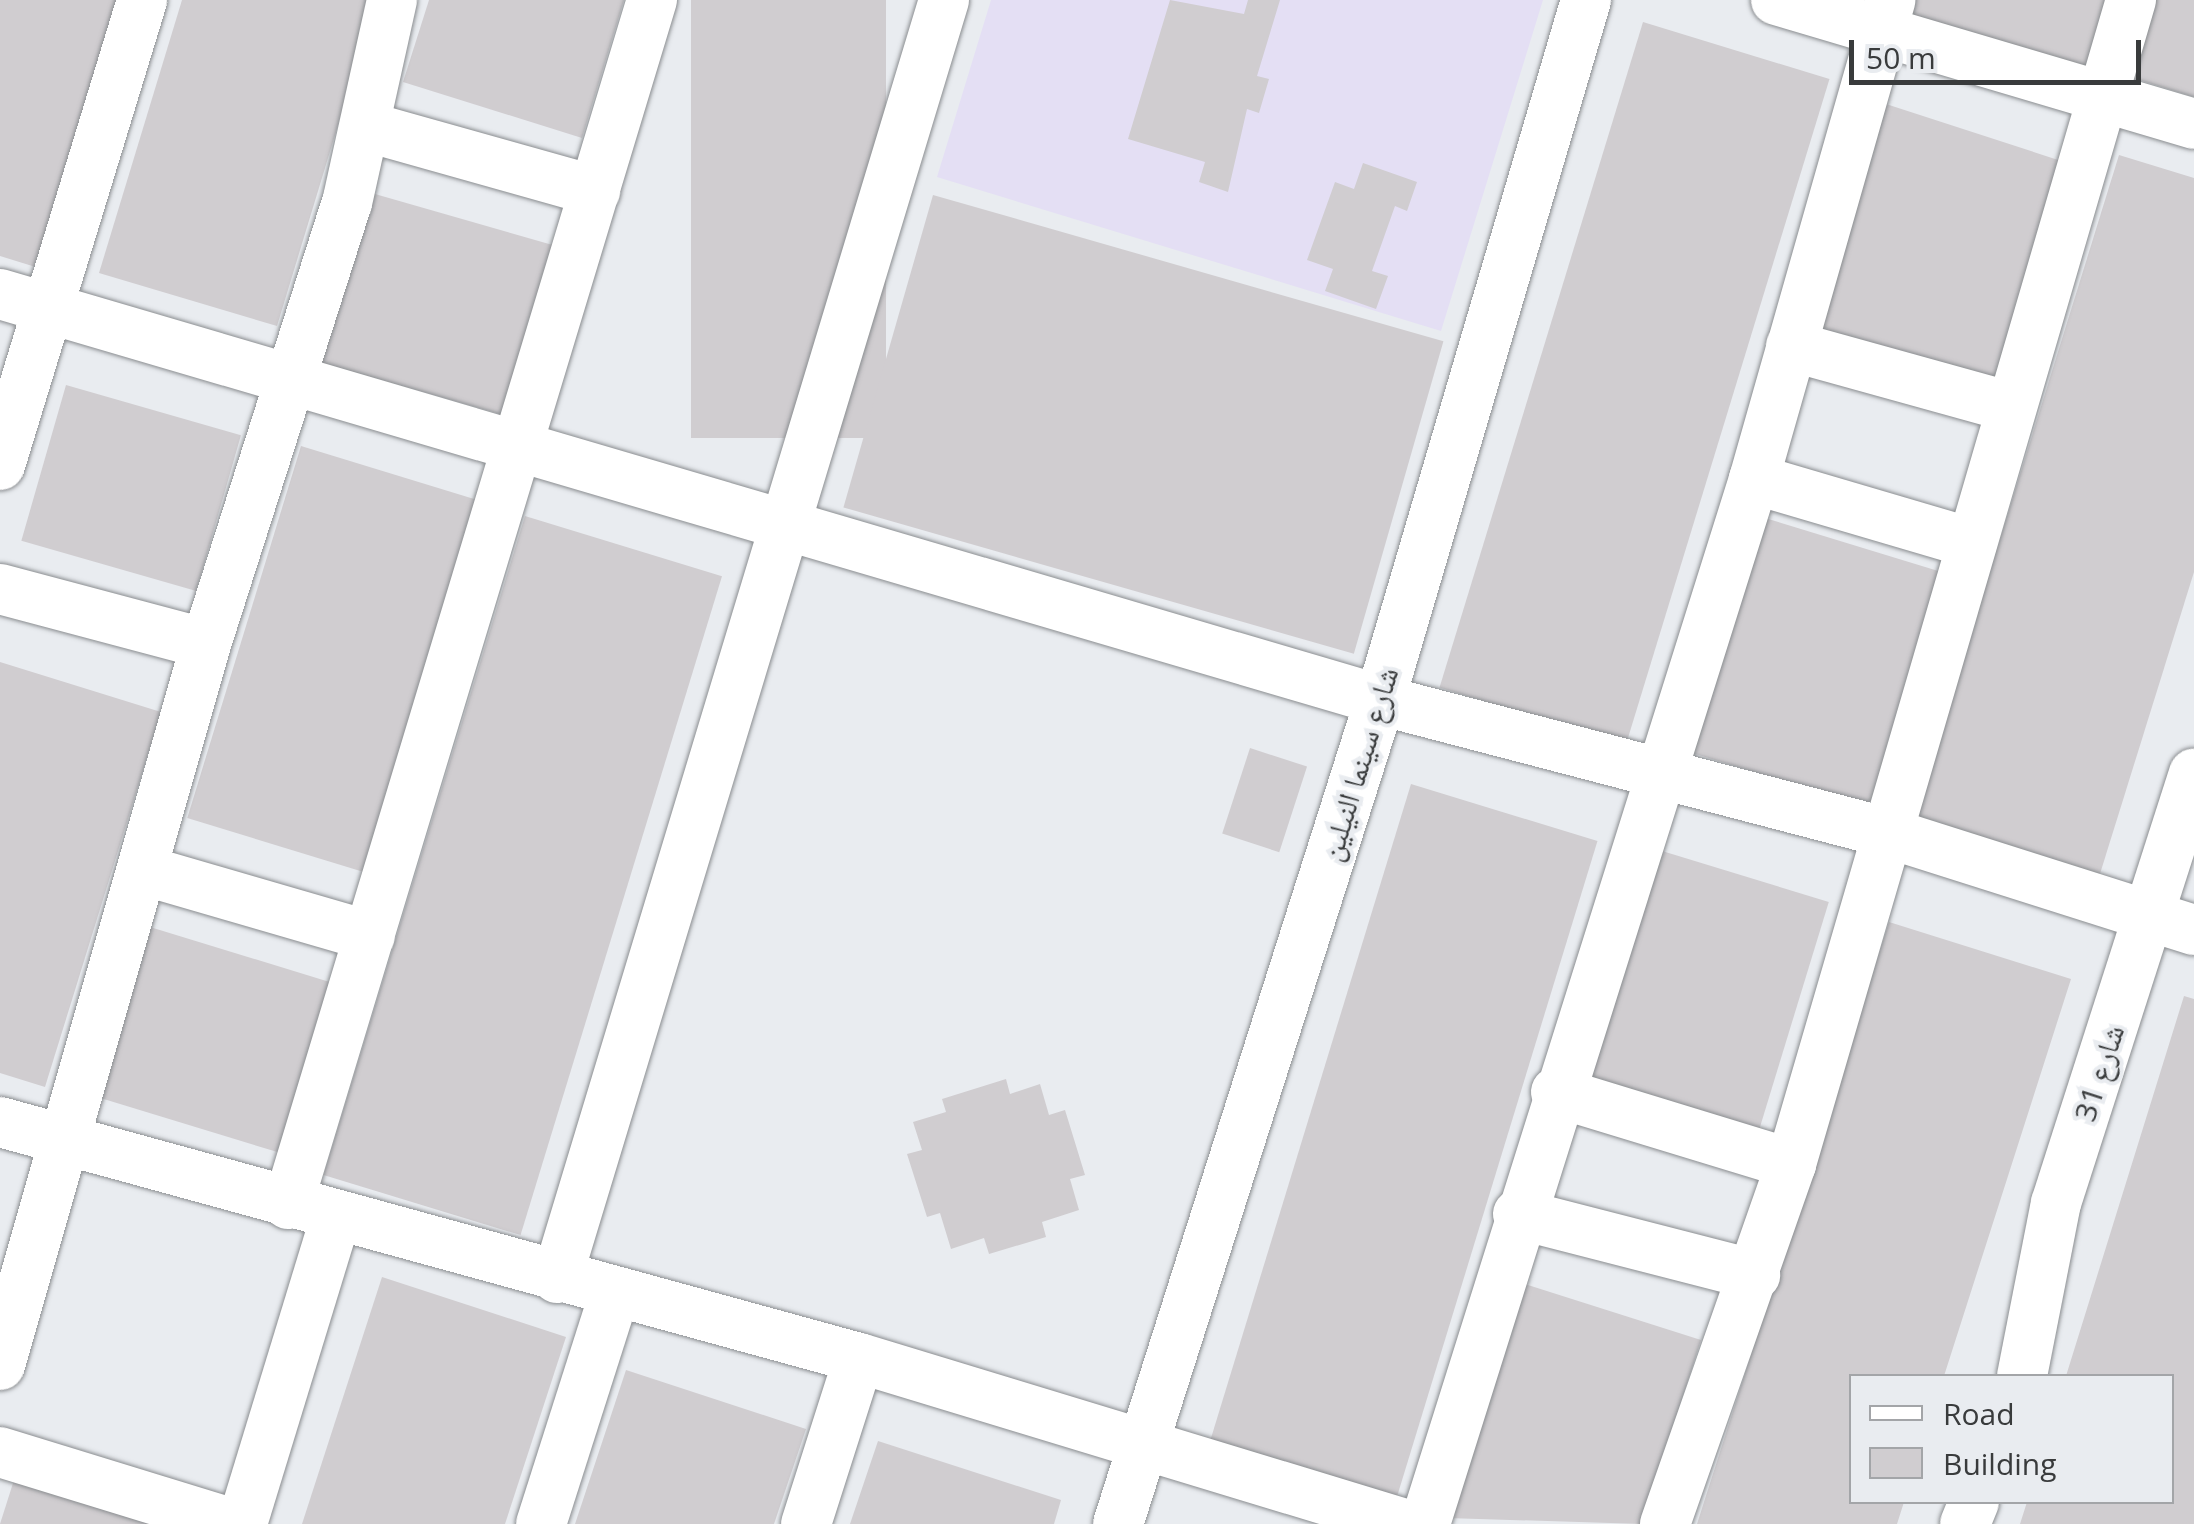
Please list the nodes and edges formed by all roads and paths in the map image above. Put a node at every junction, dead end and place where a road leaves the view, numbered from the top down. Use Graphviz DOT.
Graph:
graph roads {
  1 [pos="142,0"];
  2 [pos="392,0"];
  3 [pos="652,0"];
  4 [pos="944,0"];
  5 [pos="1586,0"];
  6 [pos="1776,0"];
  7 [pos="2131,0"];
  8 [pos="1886,15"];
  9 [pos="2105,96"];
  10 [pos="2194,124"];
  11 [pos="368,128"];
  12 [pos="595,191"];
  13 [pos="0,294"];
  14 [pos="47,308"];
  15 [pos="1790,346"];
  16 [pos="288,373"];
  17 [pos="2008,406"];
  18 [pos="520,442"];
  19 [pos="0,466"];
  20 [pos="1754,480"];
  21 [pos="787,523"];
  22 [pos="1972,543"];
  23 [pos="0,589"];
  24 [pos="206,644"];
  25 [pos="1380,700"];
  26 [pos="1658,771"];
  27 [pos="2194,774"];
  28 [pos="1888,832"];
  29 [pos="146,870"];
  30 [pos="2172,922"];
  31 [pos="370,936"];
  32 [pos="1556,1092"];
  33 [pos="0,1122"];
  34 [pos="64,1142"];
  35 [pos="1792,1164"];
  36 [pos="288,1204"];
  37 [pos="1518,1214"];
  38 [pos="336,1217"];
  39 [pos="1756,1276"];
  40 [pos="558,1278"];
  41 [pos="616,1292"];
  42 [pos="859,1358"];
  43 [pos="0,1365"];
  44 [pos="2022,1374"];
  45 [pos="1144,1443"];
  46 [pos="0,1452"];
  47 [pos="234,1524"];
  48 [pos="242,1524"];
  49 [pos="541,1524"];
  50 [pos="806,1524"];
  51 [pos="1118,1524"];
  52 [pos="1404,1524"];
  53 [pos="1425,1524"];
  54 [pos="1665,1524"];
  1 -- 14 [label="street"];
  2 -- 11 [label="street"];
  3 -- 12 [label="street"];
  4 -- 21 [label="street"];
  5 -- 25 [label="street, شارع سينما النيلين"];
  6 -- 8 [label="street"];
  7 -- 9 [label="street"];
  8 -- 9 [label="street"];
  8 -- 15 [label="street"];
  9 -- 10 [label="street"];
  9 -- 17 [label="street"];
  11 -- 12 [label="street"];
  11 -- 16 [label="street"];
  12 -- 18 [label="street"];
  13 -- 14 [label="street"];
  14 -- 16 [label="street"];
  14 -- 19 [label="street"];
  15 -- 17 [label="street"];
  15 -- 20 [label="street"];
  16 -- 18 [label="street"];
  16 -- 24 [label="street"];
  17 -- 22 [label="street"];
  18 -- 21 [label="street"];
  18 -- 31 [label="street"];
  20 -- 22 [label="street"];
  20 -- 26 [label="street"];
  21 -- 25 [label="street"];
  21 -- 40 [label="street"];
  22 -- 28 [label="street"];
  23 -- 24 [label="street"];
  24 -- 29 [label="street"];
  25 -- 26 [label="street"];
  25 -- 45 [label="street, شارع سينما النيلين"];
  26 -- 28 [label="street"];
  26 -- 32 [label="street"];
  27 -- 30 [label="street, شارع 31"];
  28 -- 30 [label="street"];
  28 -- 35 [label="street"];
  29 -- 31 [label="street"];
  29 -- 34 [label="street"];
  30 -- 44 [label="street, شارع 31"];
  31 -- 36 [label="street"];
  32 -- 35 [label="street"];
  32 -- 37 [label="street"];
  33 -- 34 [label="street"];
  34 -- 36 [label="street"];
  34 -- 43 [label="street"];
  35 -- 39 [label="street"];
  36 -- 38 [label="street"];
  37 -- 39 [label="street"];
  37 -- 53 [label="street"];
  38 -- 40 [label="street"];
  38 -- 48 [label="street"];
  39 -- 54 [label="street"];
  40 -- 41 [label="street"];
  41 -- 42 [label="street"];
  41 -- 49 [label="street"];
  42 -- 45 [label="street"];
  42 -- 50 [label="street"];
  45 -- 51 [label="street, شارع سينما النيلين"];
  45 -- 52 [label="street"];
  46 -- 47 [label="street"];
}
